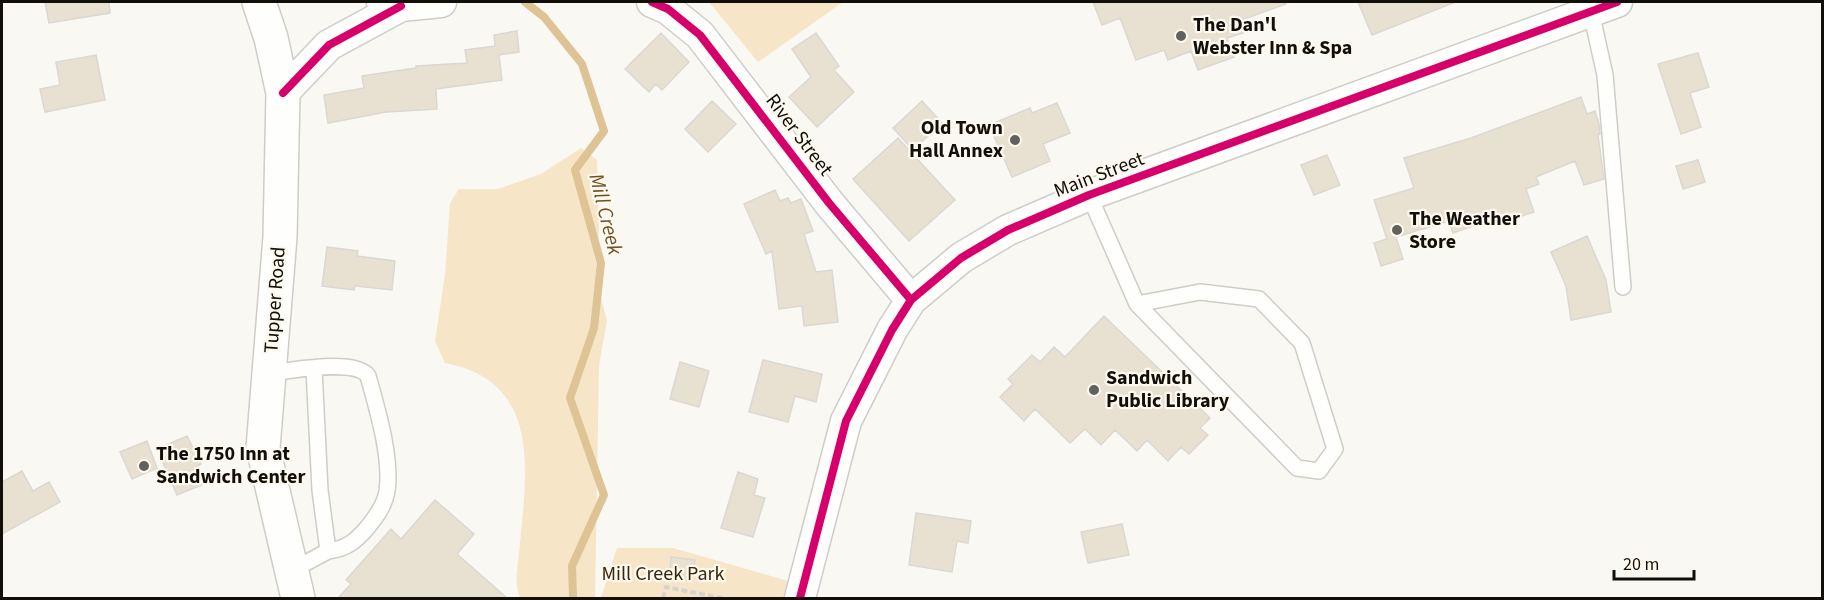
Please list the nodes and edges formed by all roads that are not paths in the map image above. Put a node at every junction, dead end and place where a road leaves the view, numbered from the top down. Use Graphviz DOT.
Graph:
graph roads {
  1 [pos="259,2"];
  2 [pos="441,2"];
  3 [pos="652,2"];
  4 [pos="390,4"];
  5 [pos="1599,5"];
  6 [pos="283,93"];
  7 [pos="1089,195"];
  8 [pos="1623,287"];
  9 [pos="911,300"];
  10 [pos="1137,304"];
  11 [pos="314,369"];
  12 [pos="269,373"];
  13 [pos="328,551"];
  14 [pos="295,585"];
  15 [pos="800,598"];
  1 -- 6 [label="main road, Tupper Road"];
  2 -- 4 [label="street"];
  3 -- 9 [label="street, River Street"];
  4 -- 6 [label="street"];
  5 -- 7 [label="street, Main Street"];
  5 -- 8 [label="lane"];
  6 -- 12 [label="main road, Tupper Road"];
  7 -- 9 [label="street, Main Street"];
  7 -- 10 [label="lane"];
  9 -- 15 [label="street, Main Street"];
  10 -- 10 [label="lane"];
  11 -- 12 [label="lane"];
  11 -- 13 [label="lane"];
  11 -- 13 [label="lane"];
  12 -- 14 [label="main road, Tupper Road"];
  13 -- 14 [label="lane"];
}
